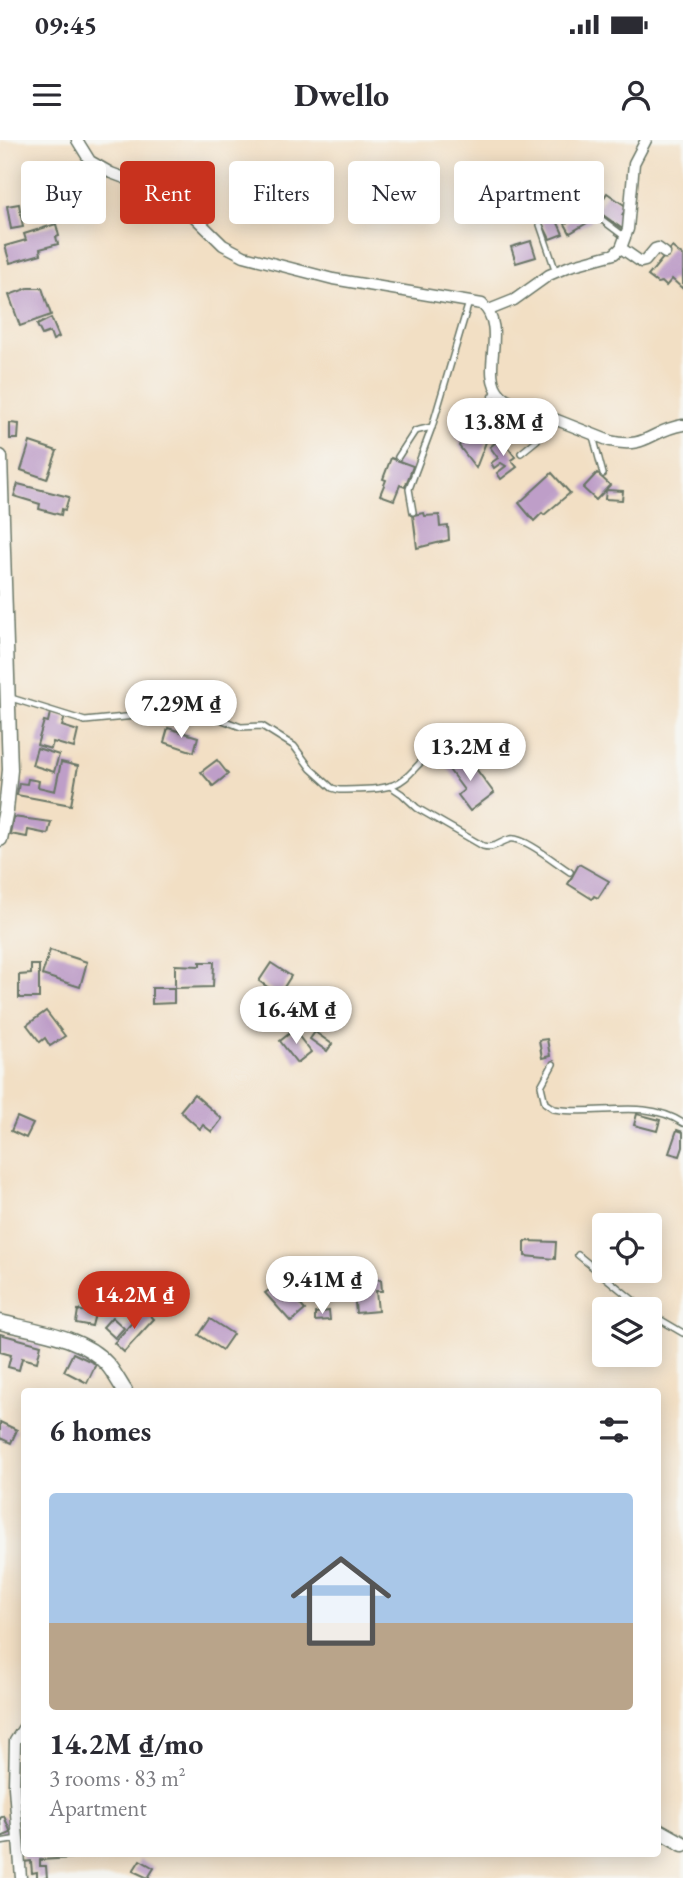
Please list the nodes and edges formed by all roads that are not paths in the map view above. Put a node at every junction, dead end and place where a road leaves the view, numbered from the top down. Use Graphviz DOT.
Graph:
graph roads {
  1 [pos="77,140"];
  2 [pos="646,140"];
  3 [pos="604,222"];
  4 [pos="540,225"];
  5 [pos="623,243"];
  6 [pos="665,253"];
  7 [pos="556,272"];
  8 [pos="469,302"];
  9 [pos="489,310"];
  10 [pos="496,389"];
  11 [pos="552,417"];
  12 [pos="478,421"];
  13 [pos="683,425"];
  14 [pos="432,427"];
  15 [pos="592,433"];
  16 [pos="521,453"];
  17 [pos="0,457"];
  18 [pos="398,457"];
  19 [pos="603,474"];
  20 [pos="1,511"];
  21 [pos="412,512"];
  22 [pos="8,697"];
  23 [pos="458,754"];
  24 [pos="390,786"];
  25 [pos="0,839"];
  26 [pos="570,872"];
  27 [pos="552,1064"];
  28 [pos="683,1123"];
  29 [pos="578,1255"];
  30 [pos="630,1297"];
  31 [pos="662,1321"];
  32 [pos="0,1322"];
  33 [pos="683,1333"];
  34 [pos="123,1388"];
  35 [pos="21,1732"];
  36 [pos="661,1832"];
  37 [pos="18,1839"];
  38 [pos="0,1842"];
  39 [pos="683,1843"];
  40 [pos="21,1878"];
  1 -- 8 [label="street"];
  2 -- 5 [label="street"];
  3 -- 5 [label="lane"];
  4 -- 7 [label="lane"];
  5 -- 6 [label="street"];
  5 -- 7 [label="street"];
  7 -- 9 [label="street"];
  8 -- 9 [label="street"];
  8 -- 14 [label="lane"];
  9 -- 10 [label="street"];
  10 -- 11 [label="street"];
  10 -- 12 [label="lane"];
  11 -- 15 [label="street"];
  11 -- 16 [label="lane"];
  13 -- 15 [label="street"];
  14 -- 18 [label="lane"];
  14 -- 21 [label="lane"];
  15 -- 19 [label="lane"];
  17 -- 20 [label="street"];
  20 -- 22 [label="street"];
  22 -- 24 [label="lane"];
  22 -- 25 [label="street"];
  23 -- 24 [label="lane"];
  24 -- 26 [label="lane"];
  27 -- 28 [label="lane"];
  29 -- 30 [label="lane"];
  31 -- 33 [label="lane"];
  32 -- 34 [label="street"];
  35 -- 37 [label="street"];
  36 -- 39 [label="street"];
  37 -- 38 [label="lane"];
  37 -- 40 [label="street"];
}
